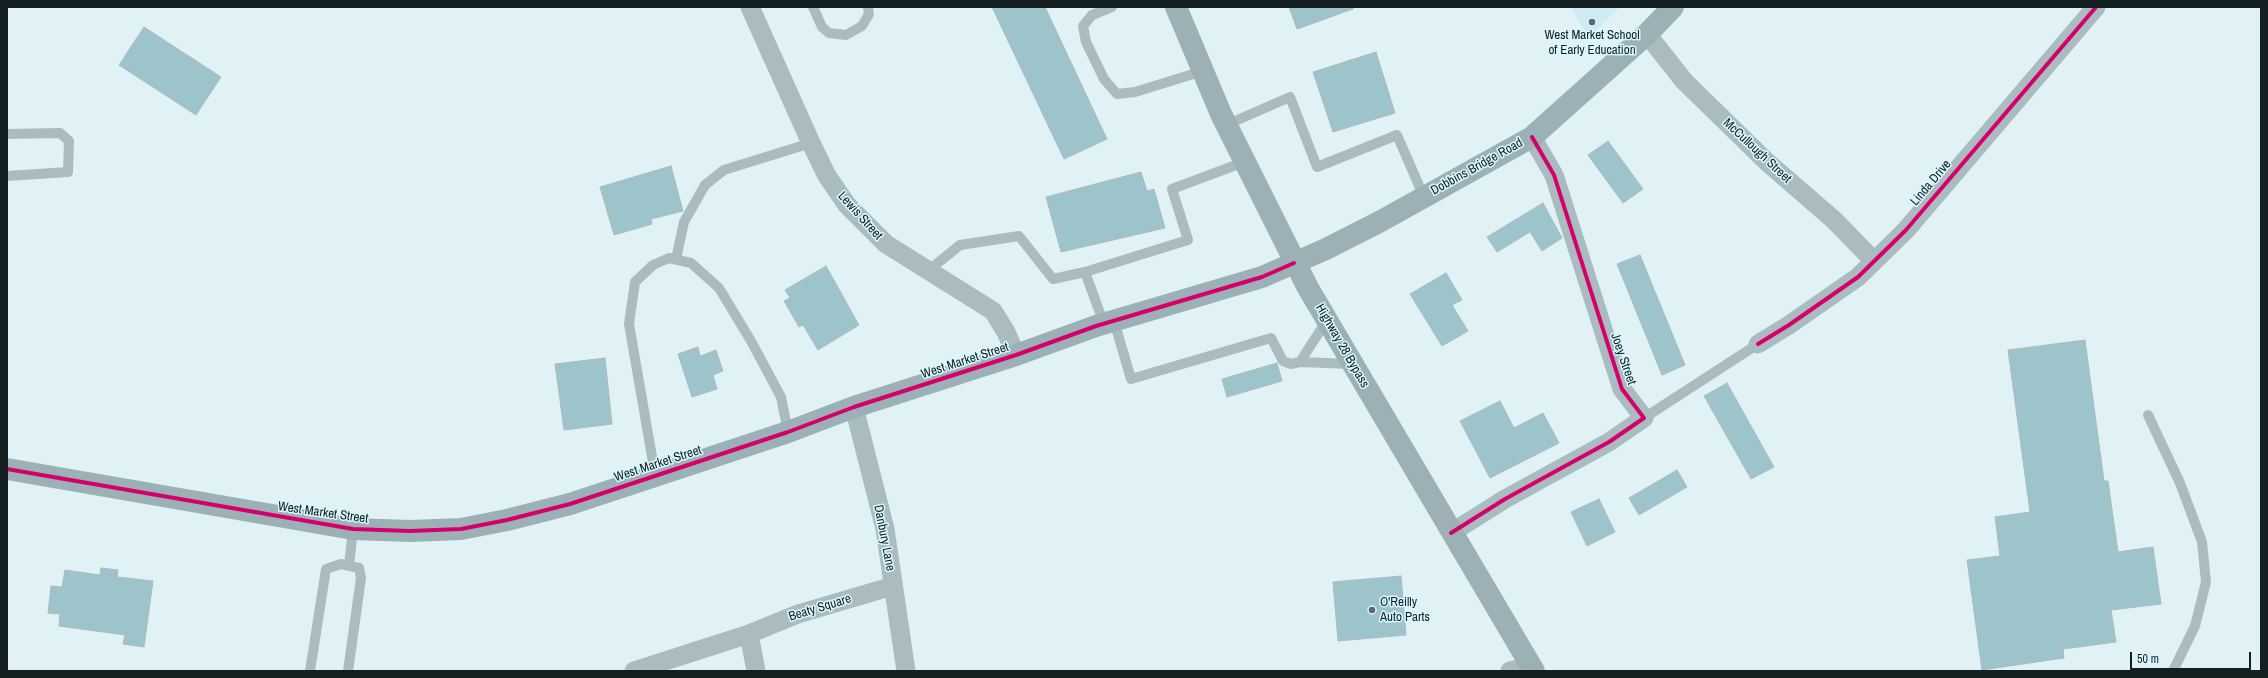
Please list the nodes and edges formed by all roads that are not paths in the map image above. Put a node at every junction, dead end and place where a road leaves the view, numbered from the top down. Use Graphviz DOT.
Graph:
graph roads {
  1 [pos="750,7"];
  2 [pos="813,7"];
  3 [pos="868,7"];
  4 [pos="1112,7"];
  5 [pos="1176,7"];
  6 [pos="1673,7"];
  7 [pos="2096,7"];
  8 [pos="1647,34"];
  9 [pos="1203,71"];
  10 [pos="1226,125"];
  11 [pos="7,134"];
  12 [pos="1532,137"];
  13 [pos="811,143"];
  14 [pos="1244,162"];
  15 [pos="7,176"];
  16 [pos="1424,197"];
  17 [pos="676,259"];
  18 [pos="1874,262"];
  19 [pos="1294,263"];
  20 [pos="929,270"];
  21 [pos="1085,272"];
  22 [pos="1326,320"];
  23 [pos="1109,322"];
  24 [pos="1758,344"];
  25 [pos="1016,355"];
  26 [pos="1300,362"];
  27 [pos="1353,364"];
  28 [pos="854,407"];
  29 [pos="2148,415"];
  30 [pos="1644,418"];
  31 [pos="788,432"];
  32 [pos="7,469"];
  33 [pos="655,474"];
  34 [pos="353,529"];
  35 [pos="1452,532"];
  36 [pos="349,566"];
  37 [pos="893,586"];
  38 [pos="749,634"];
  39 [pos="1533,668"];
  40 [pos="310,671"];
  41 [pos="348,671"];
  42 [pos="634,671"];
  43 [pos="756,671"];
  44 [pos="906,671"];
  45 [pos="1510,671"];
  46 [pos="2173,671"];
  1 -- 13 [label="street, Lewis Street"];
  2 -- 3 [label="lane"];
  4 -- 9 [label="lane"];
  5 -- 9 [label="highway, Highway 28 Bypass"];
  6 -- 8 [label="street, Dobbins Bridge Road"];
  7 -- 18 [label="street, Linda Drive"];
  8 -- 12 [label="street, Dobbins Bridge Road"];
  8 -- 18 [label="street, McCullough Street"];
  9 -- 10 [label="highway, Highway 28 Bypass"];
  10 -- 14 [label="highway, Highway 28 Bypass"];
  10 -- 16 [label="lane"];
  11 -- 15 [label="lane"];
  12 -- 16 [label="street, Dobbins Bridge Road"];
  12 -- 30 [label="street, Joey Street"];
  13 -- 17 [label="lane"];
  13 -- 20 [label="street, Lewis Street"];
  14 -- 19 [label="highway, Highway 28 Bypass"];
  14 -- 21 [label="lane"];
  16 -- 19 [label="street, Dobbins Bridge Road"];
  17 -- 31 [label="lane"];
  17 -- 33 [label="lane"];
  18 -- 24 [label="street, Linda Drive"];
  19 -- 22 [label="highway, Highway 28 Bypass"];
  19 -- 23 [label="street, West Market Street"];
  20 -- 21 [label="lane"];
  20 -- 25 [label="street, Lewis Street"];
  21 -- 23 [label="lane"];
  22 -- 26 [label="lane"];
  22 -- 27 [label="highway, Highway 28 Bypass"];
  23 -- 25 [label="street, West Market Street"];
  23 -- 26 [label="lane"];
  24 -- 30 [label="lane"];
  25 -- 28 [label="street, West Market Street"];
  26 -- 27 [label="lane"];
  27 -- 35 [label="highway, Highway 28 Bypass"];
  28 -- 31 [label="street, West Market Street"];
  28 -- 37 [label="street, Danbury Lane"];
  29 -- 46 [label="lane"];
  30 -- 35 [label="street"];
  31 -- 33 [label="street, West Market Street"];
  32 -- 34 [label="street, West Market Street"];
  33 -- 34 [label="street, West Market Street"];
  34 -- 36 [label="lane"];
  35 -- 39 [label="highway, Highway 28 Bypass"];
  36 -- 40 [label="lane"];
  36 -- 41 [label="lane"];
  37 -- 38 [label="street, Beaty Square"];
  37 -- 44 [label="street, Danbury Lane"];
  38 -- 42 [label="street, Beaty Square"];
  38 -- 43 [label="street"];
  39 -- 45 [label="street"];
}
